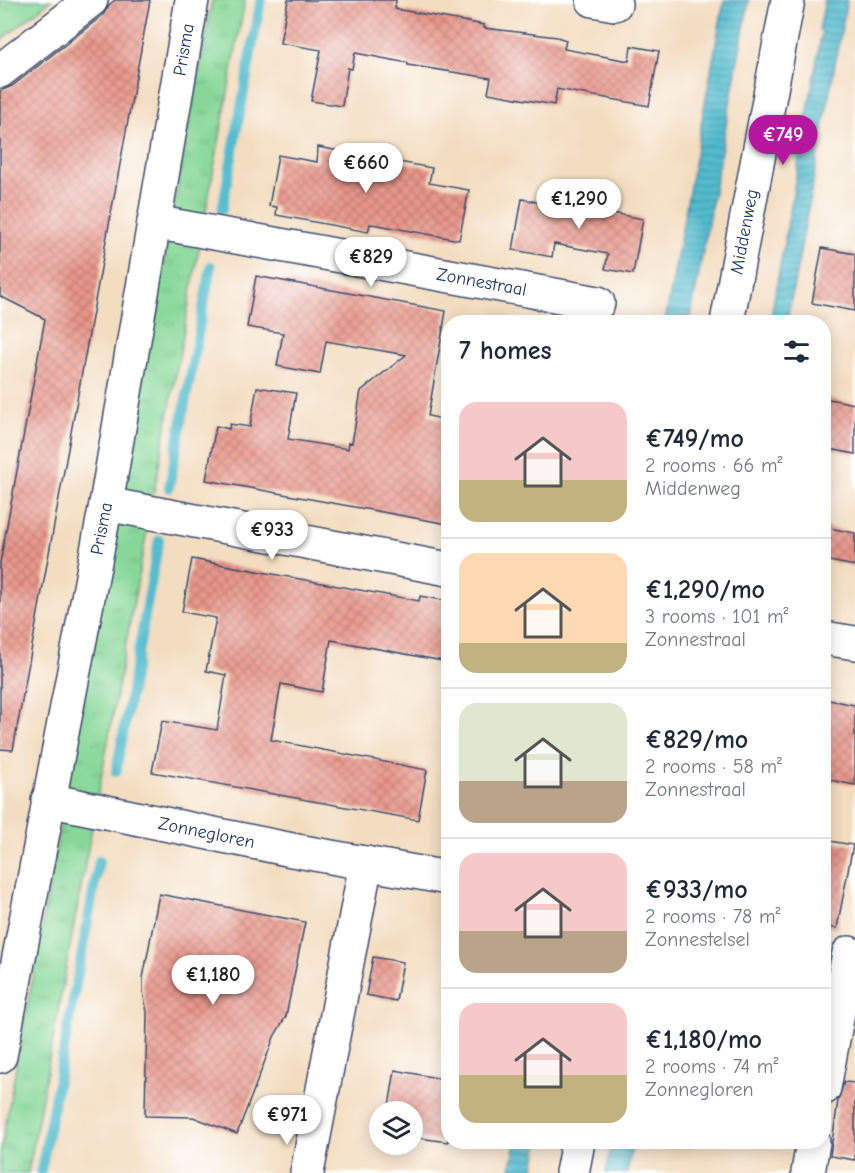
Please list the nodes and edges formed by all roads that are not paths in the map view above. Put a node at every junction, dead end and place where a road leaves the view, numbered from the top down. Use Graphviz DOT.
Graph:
graph roads {
  1 [pos="91,0"];
  2 [pos="192,0"];
  3 [pos="788,0"];
  4 [pos="0,71"];
  5 [pos="154,222"];
  6 [pos="597,303"];
  7 [pos="728,315"];
  8 [pos="106,504"];
  9 [pos="441,568"];
  10 [pos="831,639"];
  11 [pos="855,643"];
  12 [pos="48,800"];
  13 [pos="366,863"];
  14 [pos="441,877"];
  15 [pos="842,951"];
  16 [pos="831,1035"];
  17 [pos="0,1056"];
  18 [pos="577,1149"];
  19 [pos="812,1149"];
  20 [pos="307,1173"];
  21 [pos="572,1173"];
  22 [pos="808,1173"];
  1 -- 4 [label="street"];
  2 -- 5 [label="street, Prisma"];
  3 -- 7 [label="street, Middenweg"];
  5 -- 6 [label="street, Zonnestraal"];
  5 -- 8 [label="street, Prisma"];
  8 -- 9 [label="street"];
  8 -- 12 [label="street, Prisma"];
  10 -- 11 [label="street"];
  12 -- 13 [label="street, Zonnegloren"];
  12 -- 17 [label="street, Prisma"];
  13 -- 14 [label="street, Zonnegloren"];
  13 -- 20 [label="street"];
  15 -- 16 [label="street"];
  18 -- 21 [label="street"];
  19 -- 22 [label="street"];
}
